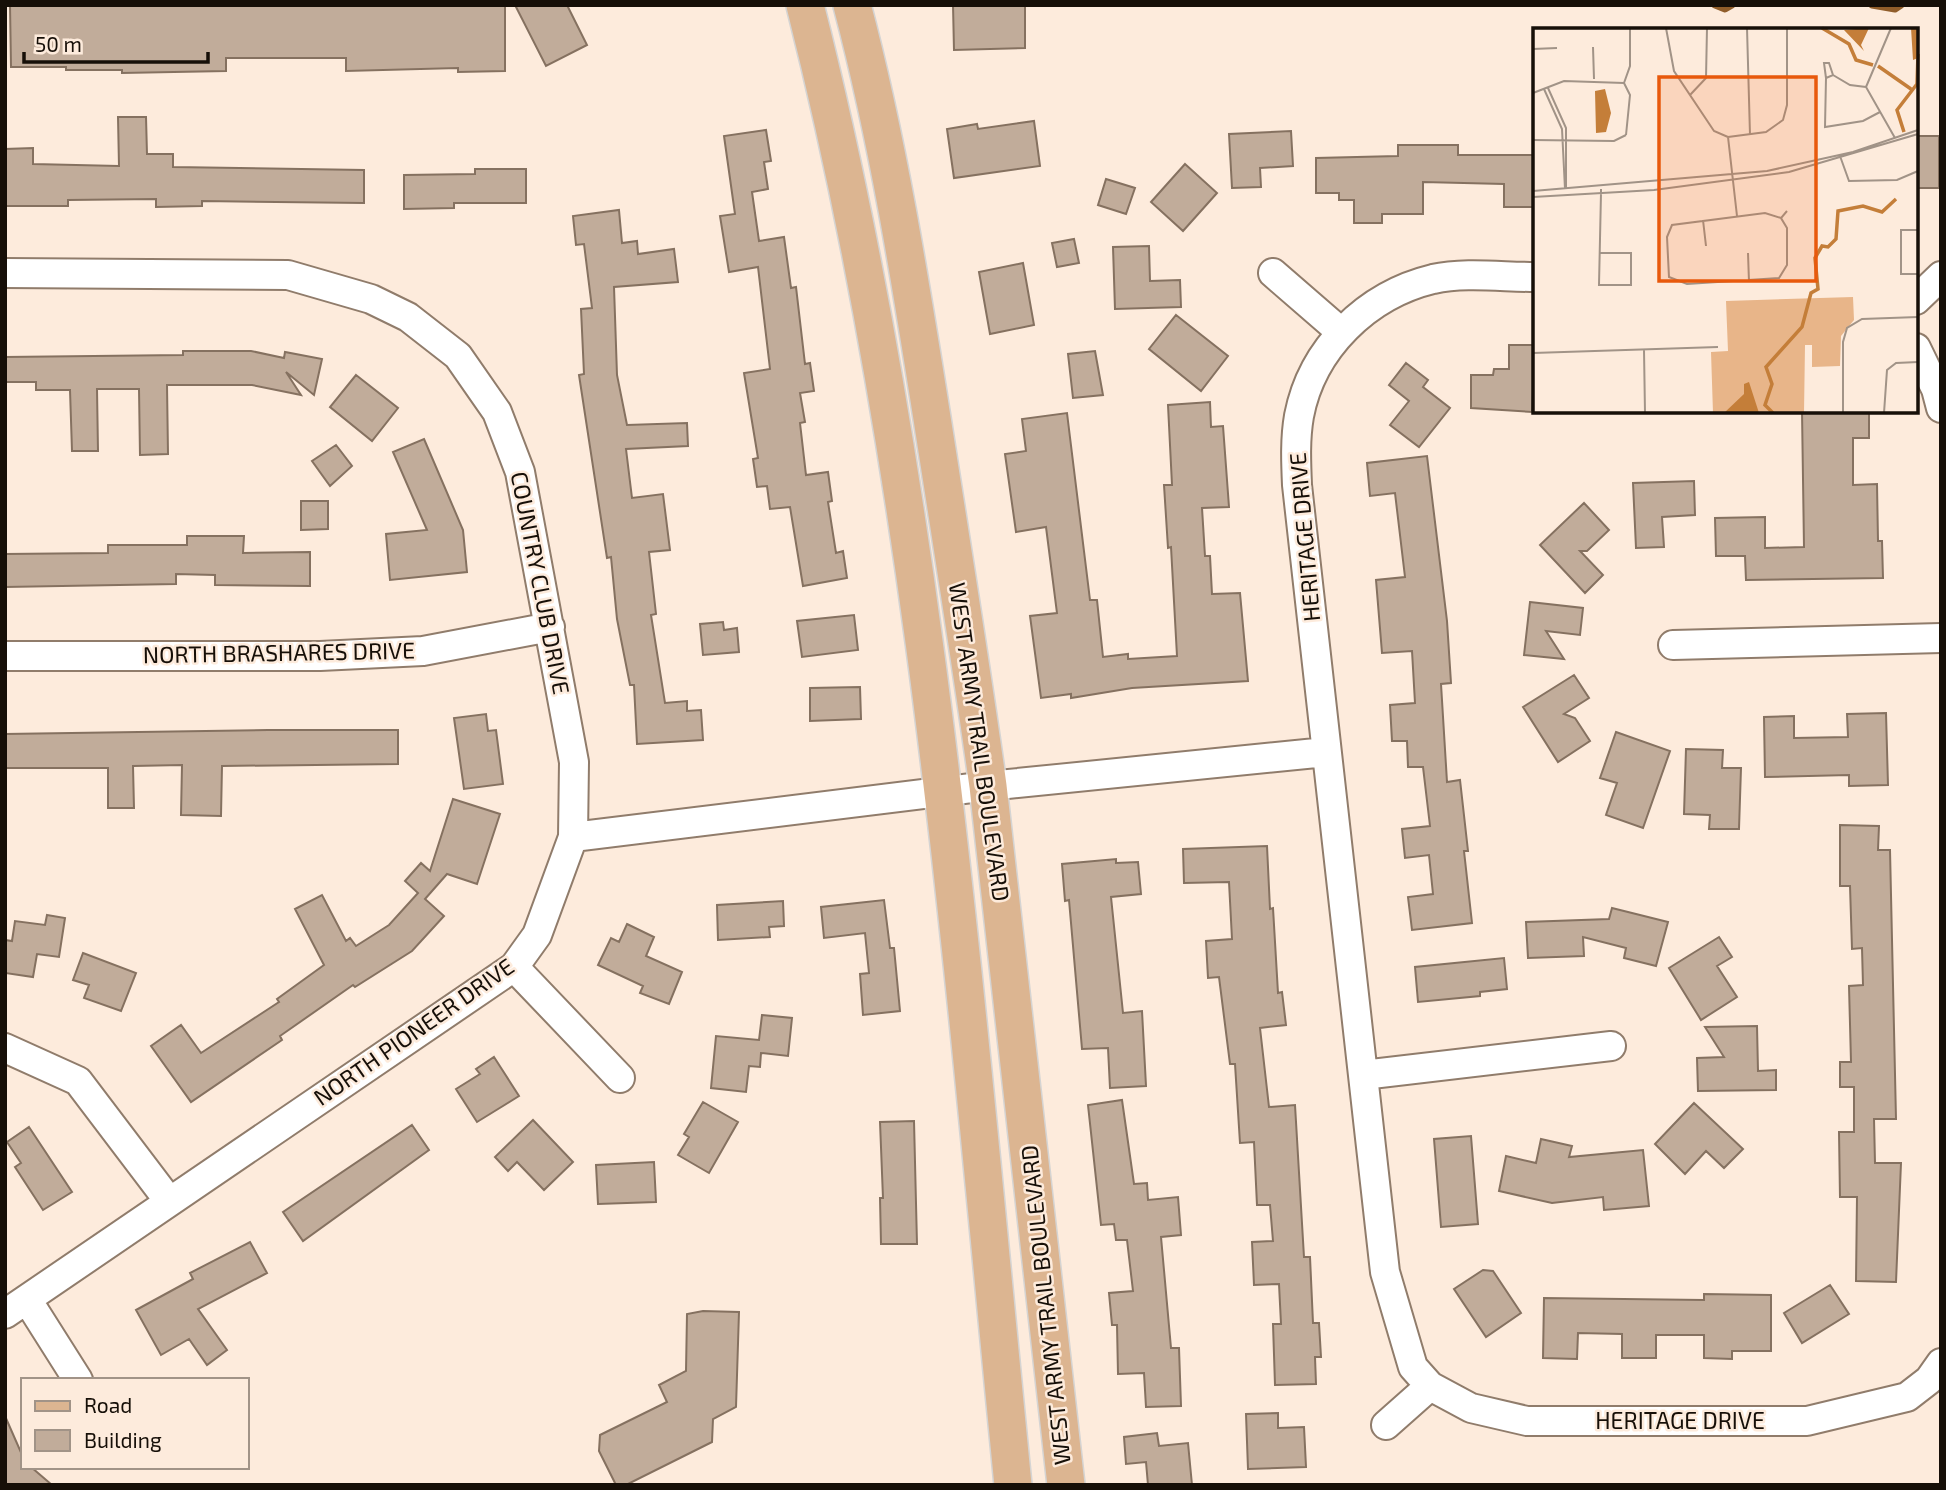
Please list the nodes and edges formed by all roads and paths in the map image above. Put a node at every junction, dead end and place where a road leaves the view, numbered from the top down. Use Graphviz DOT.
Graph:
graph roads {
  1 [pos="805,5"];
  2 [pos="852,5"];
  3 [pos="874,90"];
  4 [pos="830,103"];
  5 [pos="5,273"];
  6 [pos="1273,273"];
  7 [pos="1941,275"];
  8 [pos="1533,277"];
  9 [pos="1918,298"];
  10 [pos="1341,332"];
  11 [pos="1918,352"];
  12 [pos="1941,408"];
  13 [pos="550,627"];
  14 [pos="1941,638"];
  15 [pos="1673,645"];
  16 [pos="5,656"];
  17 [pos="1326,752"];
  18 [pos="988,786"];
  19 [pos="944,791"];
  20 [pos="573,837"];
  21 [pos="513,967"];
  22 [pos="1611,1046"];
  23 [pos="5,1048"];
  24 [pos="1363,1075"];
  25 [pos="620,1078"];
  26 [pos="169,1201"];
  27 [pos="17,1308"];
  28 [pos="76,1378"];
  29 [pos="1937,1379"];
  30 [pos="1430,1385"];
  31 [pos="1386,1425"];
  32 [pos="1013,1485"];
  33 [pos="1066,1485"];
  1 -- 4 [label="main road, WEST ARMY TRAIL BOULEVARD"];
  2 -- 3 [label="main road, WEST ARMY TRAIL BOULEVARD"];
  3 -- 4 [label="main road"];
  3 -- 18 [label="main road, WEST ARMY TRAIL BOULEVARD"];
  4 -- 19 [label="main road, WEST ARMY TRAIL BOULEVARD"];
  5 -- 13 [label="street, COUNTRY CLUB DRIVE"];
  6 -- 10 [label="street"];
  7 -- 9 [label="street"];
  8 -- 10 [label="street, HERITAGE DRIVE"];
  10 -- 17 [label="street, HERITAGE DRIVE"];
  11 -- 12 [label="street"];
  13 -- 16 [label="street, NORTH BRASHARES DRIVE"];
  13 -- 20 [label="street, COUNTRY CLUB DRIVE"];
  14 -- 15 [label="street"];
  17 -- 18 [label="street"];
  17 -- 24 [label="street, HERITAGE DRIVE"];
  18 -- 19 [label="street"];
  18 -- 33 [label="main road, WEST ARMY TRAIL BOULEVARD"];
  19 -- 20 [label="street"];
  19 -- 32 [label="main road, WEST ARMY TRAIL BOULEVARD"];
  20 -- 21 [label="street, NORTH PIONEER DRIVE"];
  21 -- 25 [label="street"];
  21 -- 26 [label="street, NORTH PIONEER DRIVE"];
  22 -- 24 [label="street"];
  23 -- 26 [label="street"];
  24 -- 30 [label="street, HERITAGE DRIVE"];
  26 -- 27 [label="street, NORTH PIONEER DRIVE"];
  27 -- 28 [label="street, NORTH PIONEER DRIVE"];
  29 -- 30 [label="street, HERITAGE DRIVE"];
  30 -- 31 [label="street"];
}
